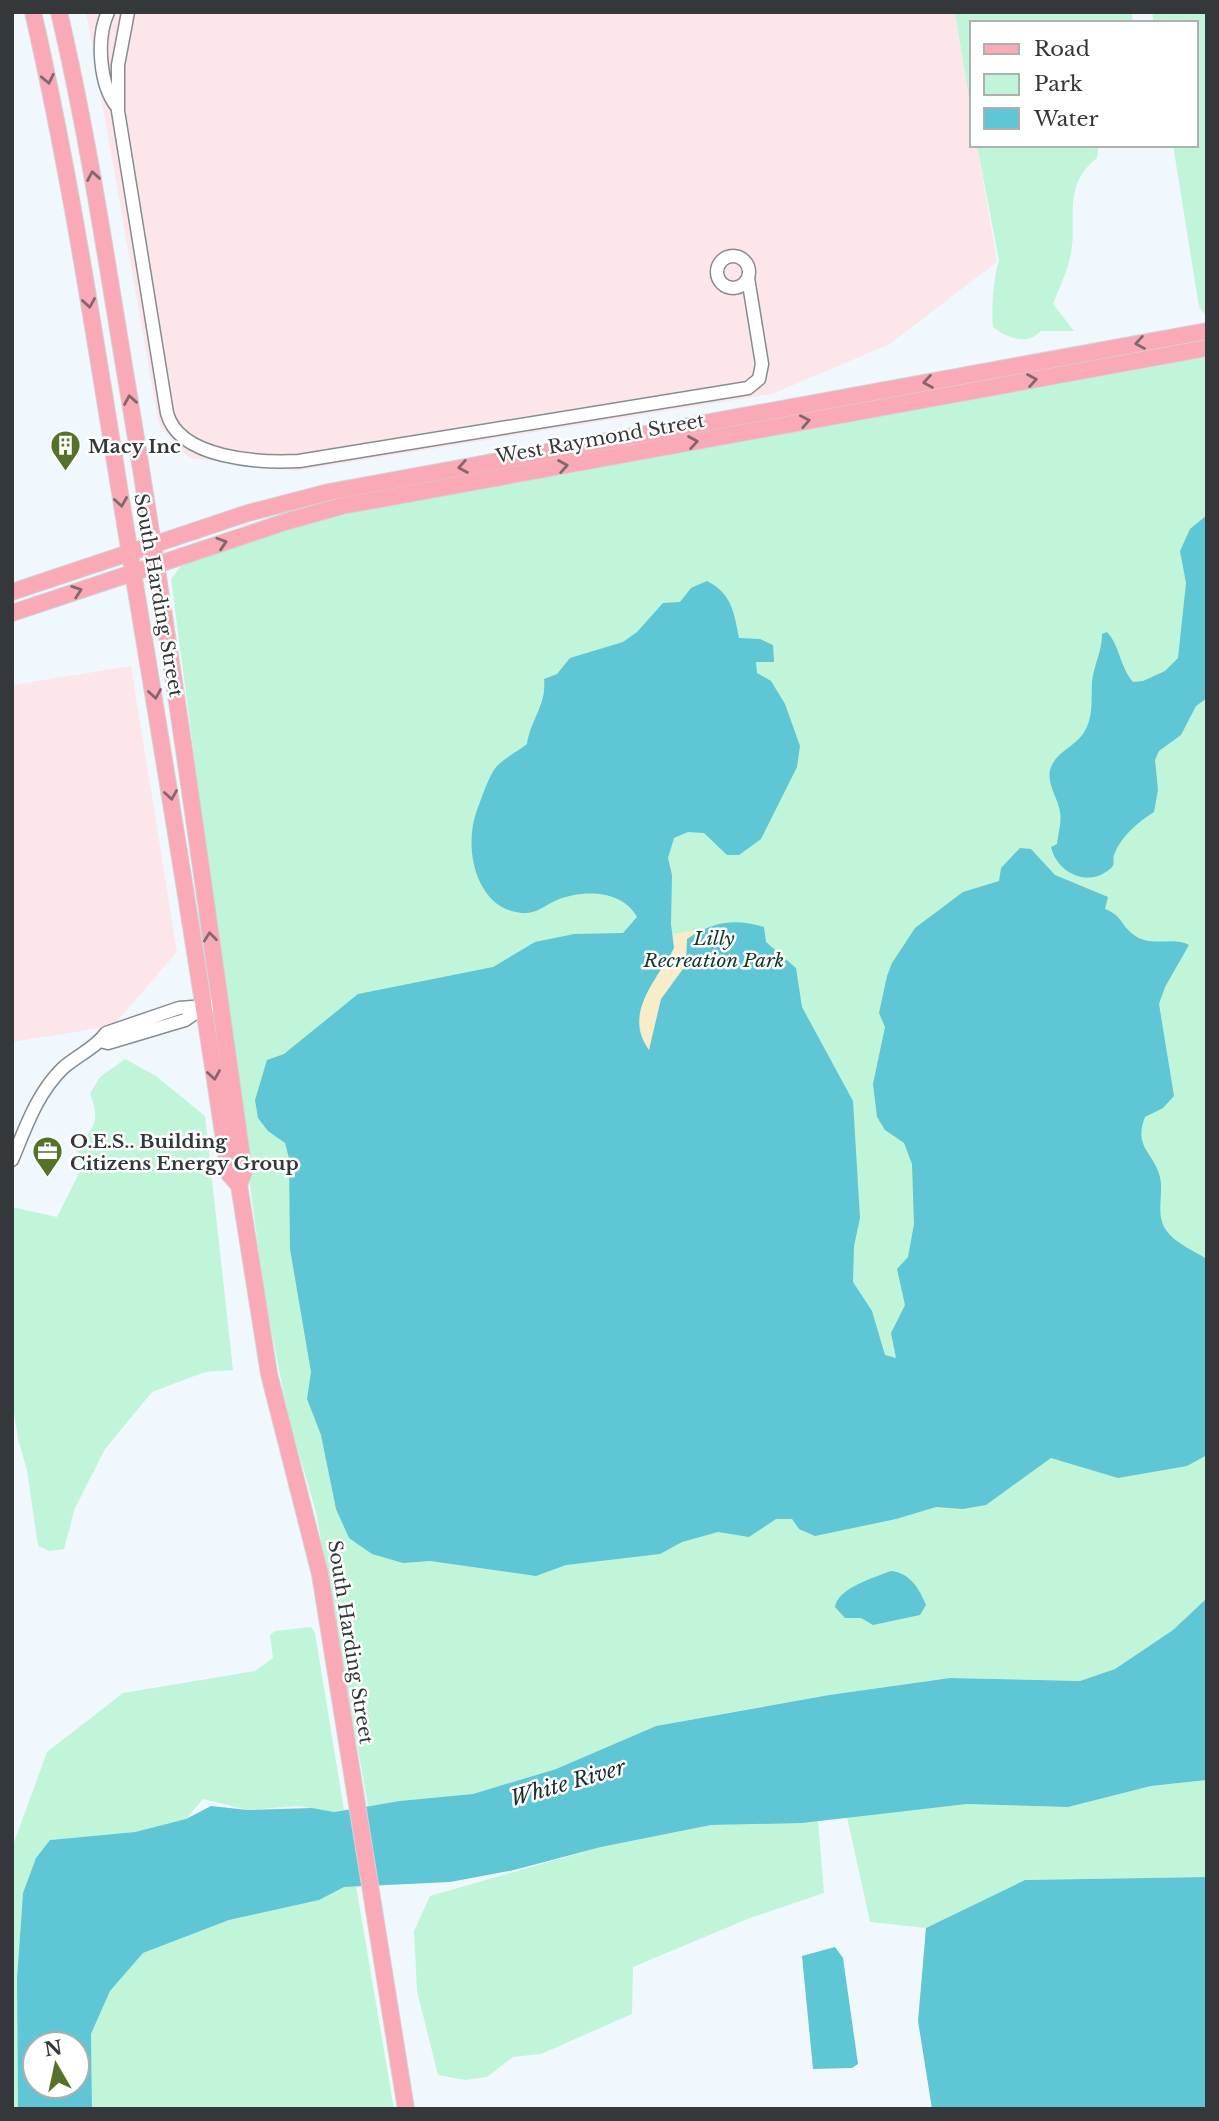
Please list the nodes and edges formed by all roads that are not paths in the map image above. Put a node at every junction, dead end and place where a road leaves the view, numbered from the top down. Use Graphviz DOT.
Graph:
graph roads {
  1 [pos="33,12"];
  2 [pos="59,12"];
  3 [pos="108,12"];
  4 [pos="128,12"];
  5 [pos="118,108"];
  6 [pos="82,119"];
  7 [pos="57,124"];
  8 [pos="108,264"];
  9 [pos="83,269"];
  10 [pos="744,282"];
  11 [pos="1207,331"];
  12 [pos="1207,348"];
  13 [pos="734,417"];
  14 [pos="738,434"];
  15 [pos="154,545"];
  16 [pos="129,552"];
  17 [pos="157,565"];
  18 [pos="133,573"];
  19 [pos="12,592"];
  20 [pos="12,613"];
  21 [pos="164,751"];
  22 [pos="185,751"];
  23 [pos="212,1006"];
  24 [pos="12,1160"];
  25 [pos="406,2109"];
  1 -- 7 [label="main road, South Harding Street, one-way"];
  2 -- 6 [label="main road, South Harding Street"];
  3 -- 5 [label="street"];
  4 -- 5 [label="street"];
  5 -- 10 [label="street"];
  6 -- 7 [label="main road"];
  8 -- 6 [label="main road, South Harding Street, one-way"];
  7 -- 9 [label="main road, South Harding Street"];
  8 -- 9 [label="main road"];
  15 -- 8 [label="main road, South Harding Street, one-way"];
  9 -- 16 [label="main road, South Harding Street, one-way"];
  11 -- 13 [label="main road, West Raymond Street, one-way"];
  14 -- 12 [label="main road, West Raymond Street, one-way"];
  13 -- 14 [label="main road"];
  13 -- 15 [label="main road, West Raymond Street, one-way"];
  17 -- 14 [label="main road, West Raymond Street, one-way"];
  15 -- 16 [label="main road, West Raymond Street"];
  15 -- 17 [label="main road, South Harding Street"];
  16 -- 18 [label="main road, South Harding Street"];
  16 -- 19 [label="main road, West Raymond Street"];
  17 -- 18 [label="main road, West Raymond Street"];
  17 -- 22 [label="main road, South Harding Street"];
  20 -- 18 [label="main road, West Raymond Street, one-way"];
  18 -- 21 [label="main road, South Harding Street, one-way"];
  21 -- 22 [label="main road"];
  21 -- 23 [label="main road, South Harding Street, one-way"];
  23 -- 22 [label="main road, South Harding Street, one-way"];
  23 -- 24 [label="street"];
  23 -- 25 [label="main road, South Harding Street"];
}
